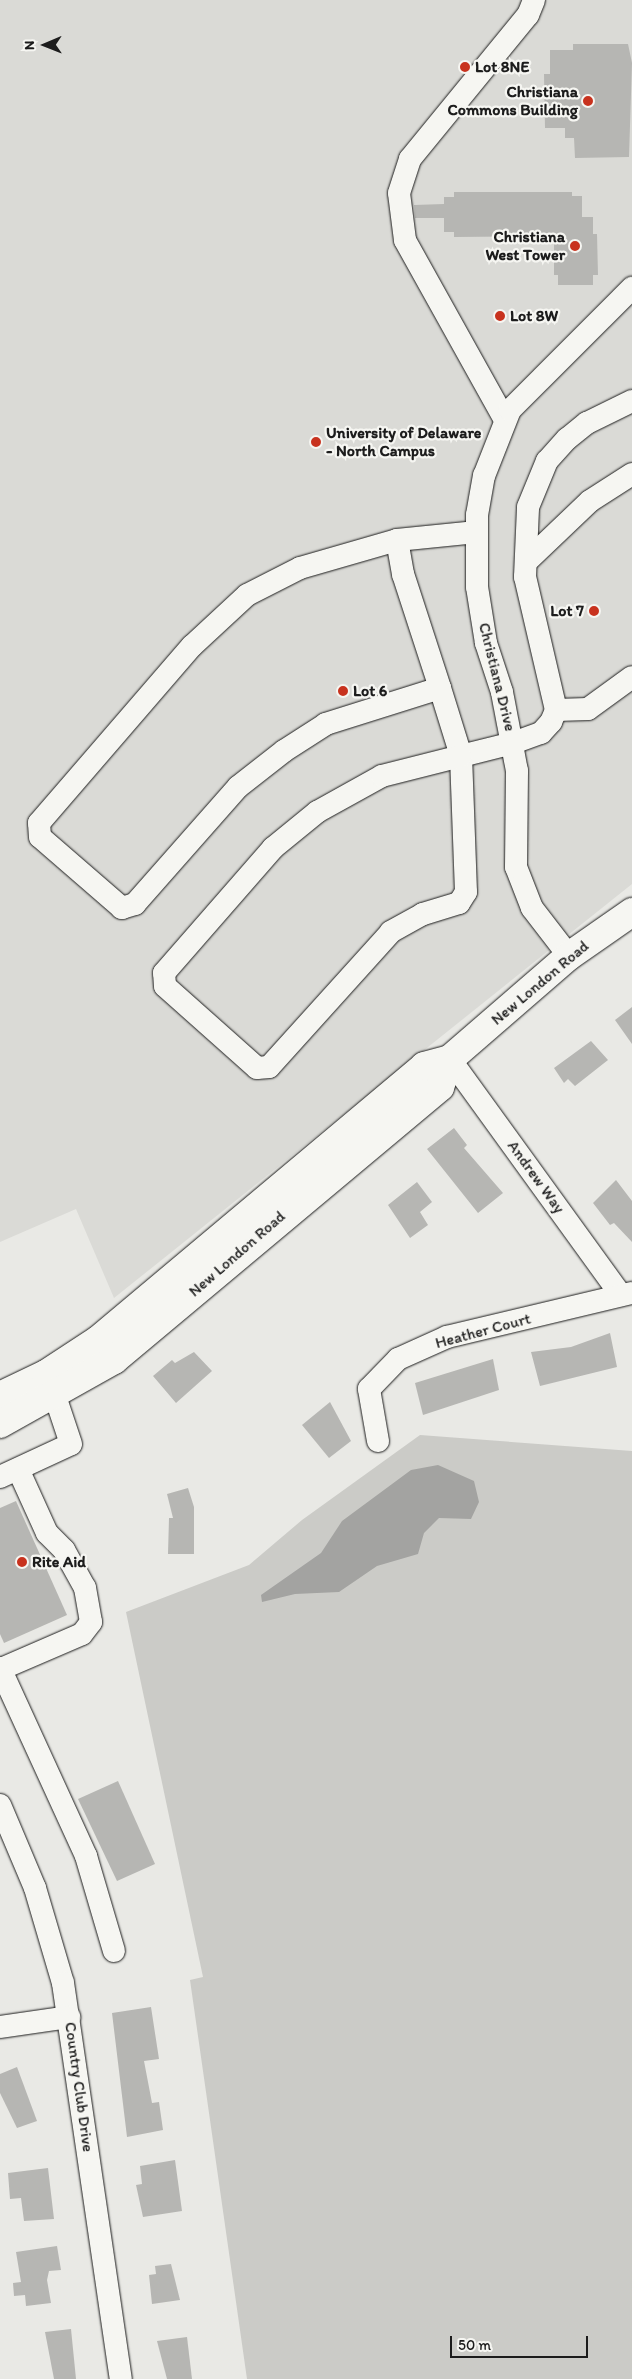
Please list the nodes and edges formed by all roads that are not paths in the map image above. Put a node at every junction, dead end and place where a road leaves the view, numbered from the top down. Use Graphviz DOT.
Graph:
graph roads {
  1 [pos="534,0"];
  2 [pos="632,288"];
  3 [pos="632,401"];
  4 [pos="505,420"];
  5 [pos="632,474"];
  6 [pos="477,532"];
  7 [pos="397,540"];
  8 [pos="526,562"];
  9 [pos="632,677"];
  10 [pos="440,688"];
  11 [pos="556,710"];
  12 [pos="513,743"];
  13 [pos="461,756"];
  14 [pos="632,912"];
  15 [pos="569,956"];
  16 [pos="450,1058"];
  17 [pos="627,1294"];
  18 [pos="0,1396"];
  19 [pos="55,1396"];
  20 [pos="0,1424"];
  21 [pos="378,1441"];
  22 [pos="9,1473"];
  23 [pos="0,1668"];
  24 [pos="8,1704"];
  25 [pos="0,1805"];
  26 [pos="114,1951"];
  27 [pos="69,2017"];
  28 [pos="0,2027"];
  29 [pos="121,2379"];
  1 -- 4 [label="street"];
  2 -- 4 [label="street, Christiana Drive"];
  3 -- 8 [label="street"];
  4 -- 6 [label="street, Christiana Drive"];
  5 -- 8 [label="street"];
  6 -- 7 [label="street"];
  6 -- 12 [label="street, Christiana Drive"];
  7 -- 10 [label="street"];
  7 -- 10 [label="street"];
  8 -- 11 [label="street"];
  9 -- 11 [label="street"];
  10 -- 13 [label="street"];
  11 -- 12 [label="street"];
  12 -- 13 [label="street"];
  12 -- 15 [label="street, Christiana Drive"];
  13 -- 13 [label="street"];
  14 -- 15 [label="main road, New London Road"];
  15 -- 16 [label="main road, New London Road"];
  16 -- 17 [label="street, Andrew Way"];
  16 -- 18 [label="main road, New London Road"];
  16 -- 19 [label="main road, New London Road"];
  17 -- 21 [label="street, Heather Court"];
  19 -- 20 [label="main road, New London Road"];
  19 -- 22 [label="street"];
  22 -- 23 [label="street"];
  23 -- 24 [label="street"];
  24 -- 26 [label="street"];
  25 -- 27 [label="street, Country Club Drive"];
  27 -- 28 [label="street"];
  27 -- 29 [label="street, Country Club Drive"];
}
